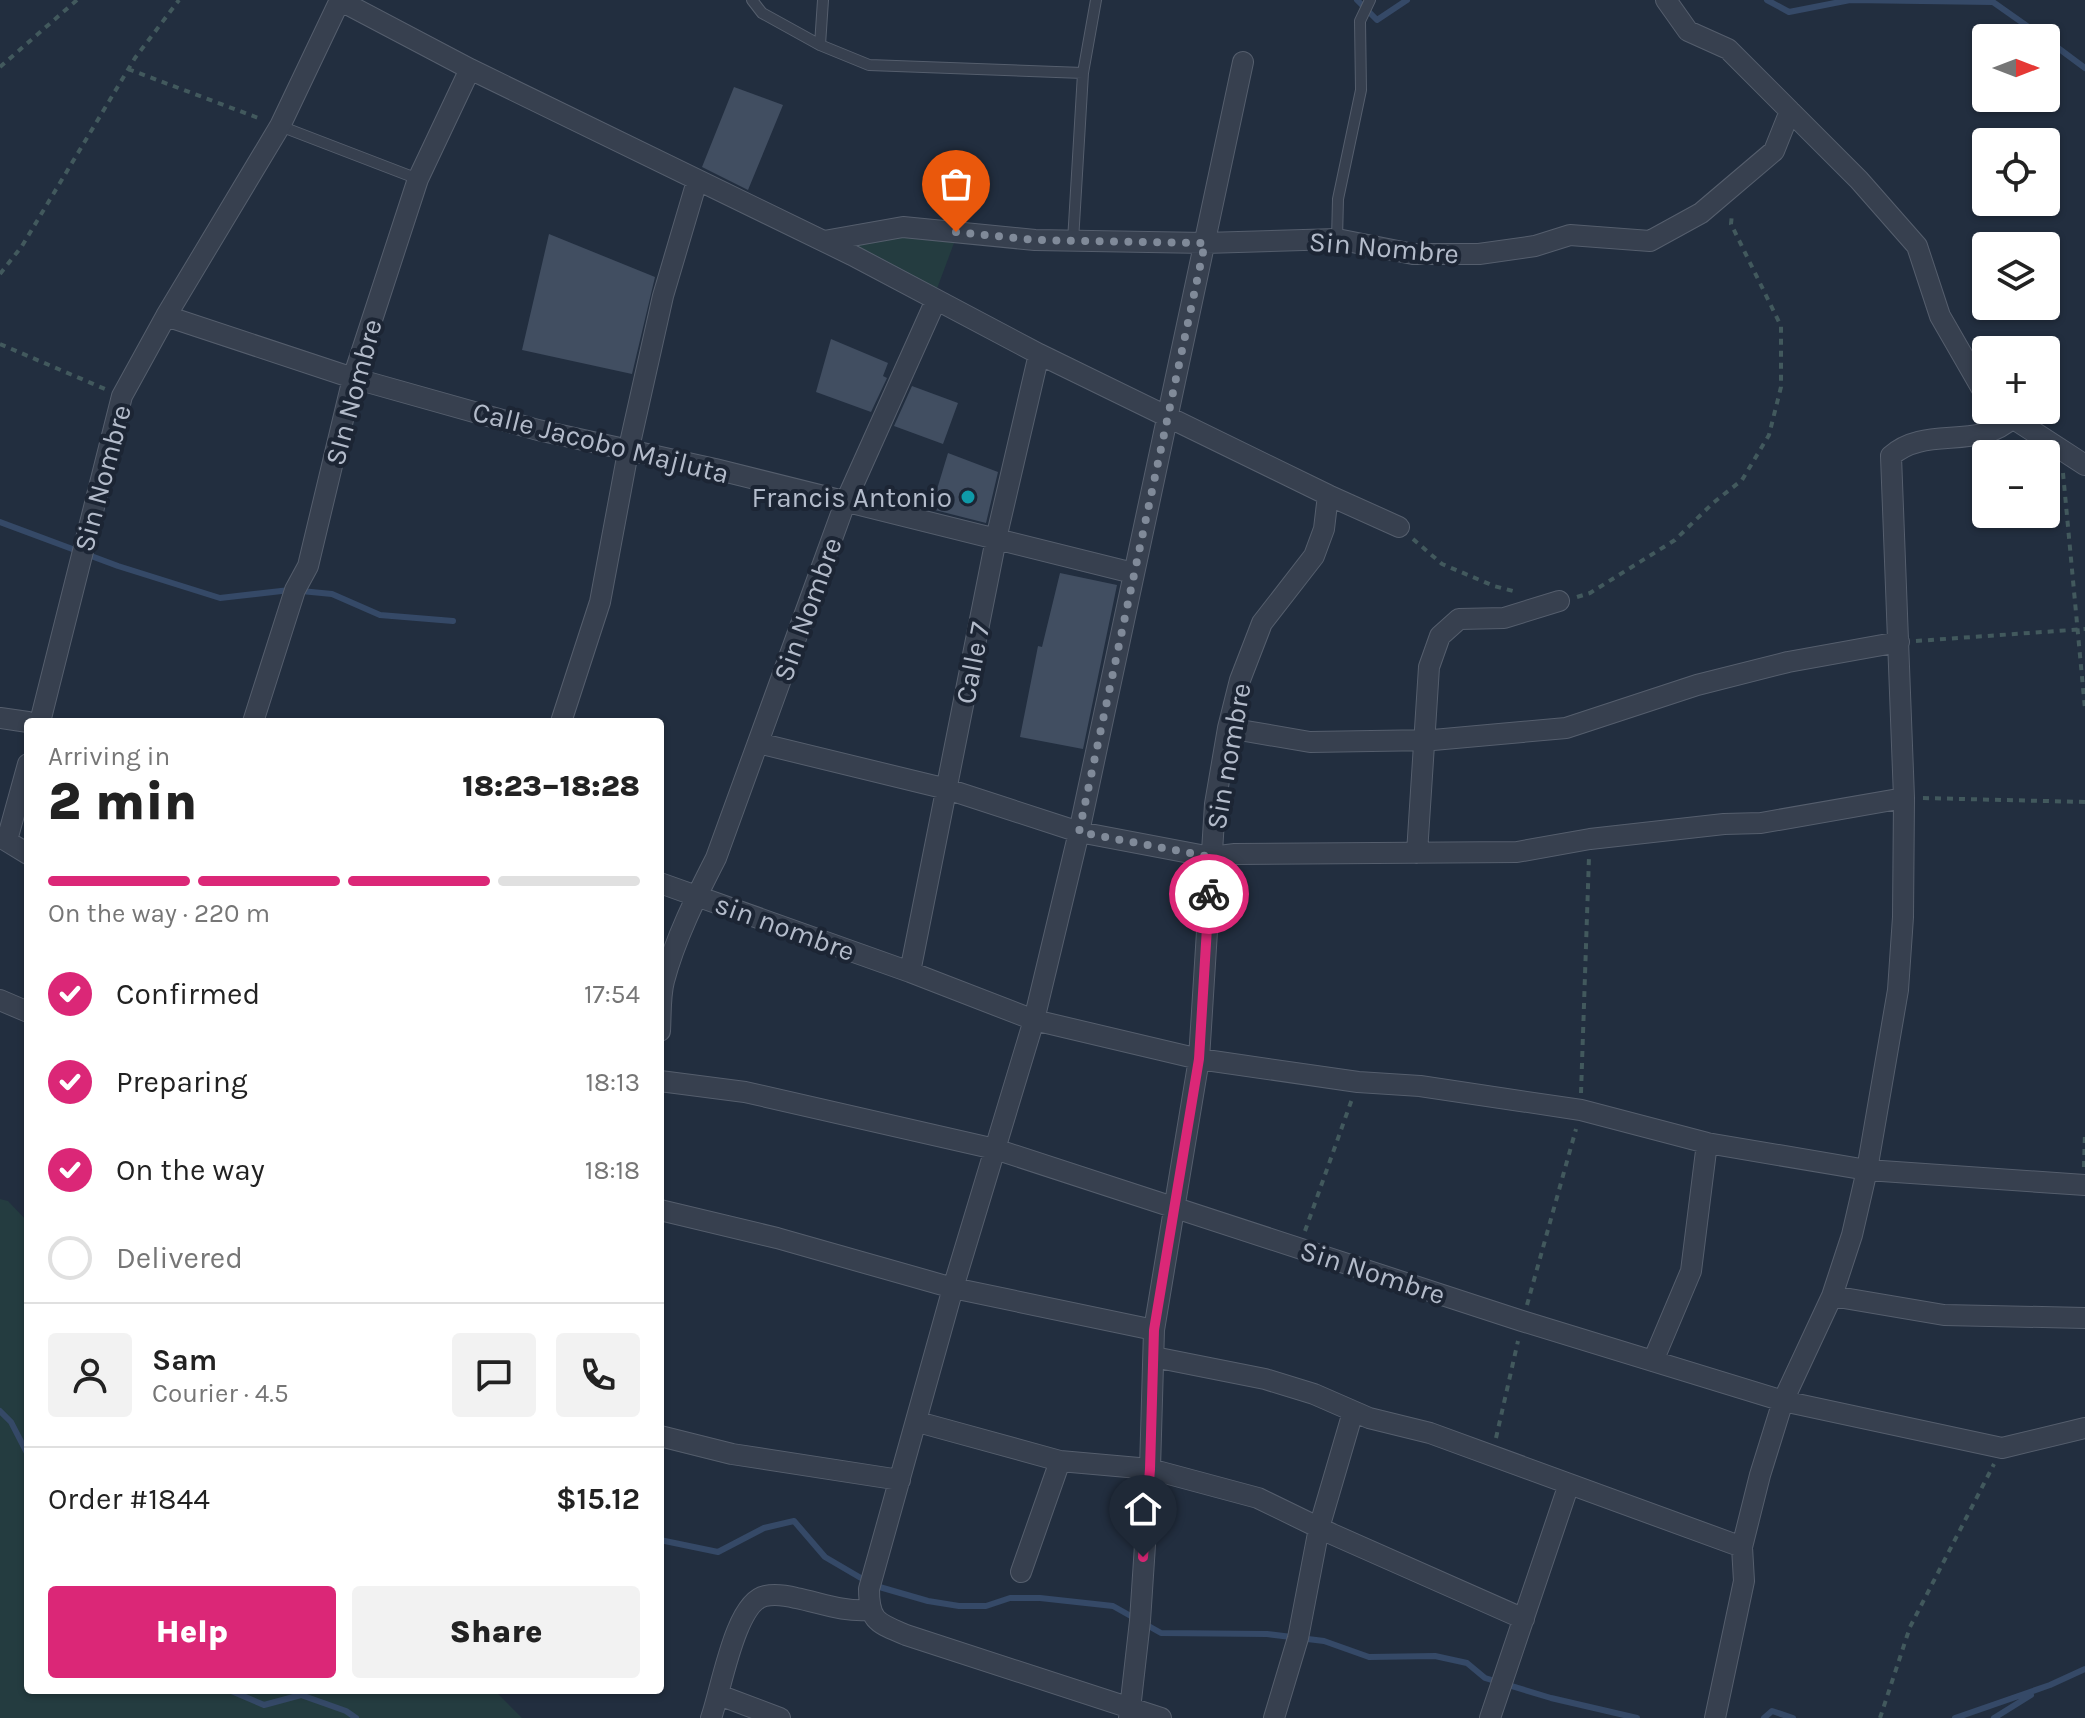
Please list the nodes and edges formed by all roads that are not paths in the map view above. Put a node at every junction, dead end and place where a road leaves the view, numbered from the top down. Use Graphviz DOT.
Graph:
graph roads {
  1 [pos="340,0"];
  2 [pos="752,0"];
  3 [pos="823,0"];
  4 [pos="1096,0"];
  5 [pos="1370,0"];
  6 [pos="1666,0"];
  7 [pos="820,45"];
  8 [pos="1243,62"];
  9 [pos="470,69"];
  10 [pos="1083,73"];
  11 [pos="1790,111"];
  12 [pos="280,126"];
  13 [pos="418,179"];
  14 [pos="697,181"];
  15 [pos="1337,239"];
  16 [pos="824,241"];
  17 [pos="1073,241"];
  18 [pos="1205,243"];
  19 [pos="936,300"];
  20 [pos="166,316"];
  21 [pos="1039,354"];
  22 [pos="1972,372"];
  23 [pos="353,378"];
  24 [pos="1168,416"];
  25 [pos="1999,424"];
  26 [pos="2021,424"];
  27 [pos="628,452"];
  28 [pos="2085,465"];
  29 [pos="1328,495"];
  30 [pos="845,503"];
  31 [pos="1399,527"];
  32 [pos="996,539"];
  33 [pos="1133,573"];
  34 [pos="1559,601"];
  35 [pos="1899,642"];
  36 [pos="0,718"];
  37 [pos="41,718"];
  38 [pos="254,718"];
  39 [pos="562,718"];
  40 [pos="24,721"];
  41 [pos="1228,728"];
  42 [pos="1424,740"];
  43 [pos="758,743"];
  44 [pos="24,776"];
  45 [pos="947,789"];
  46 [pos="1904,798"];
  47 [pos="1079,832"];
  48 [pos="4,838"];
  49 [pos="24,851"];
  50 [pos="1417,853"];
  51 [pos="1211,857"];
  52 [pos="664,884"];
  53 [pos="697,896"];
  54 [pos="910,972"];
  55 [pos="664,982"];
  56 [pos="0,1000"];
  57 [pos="24,1010"];
  58 [pos="1034,1020"];
  59 [pos="1199,1059"];
  60 [pos="664,1082"];
  61 [pos="1707,1143"];
  62 [pos="995,1149"];
  63 [pos="1867,1170"];
  64 [pos="2084,1185"];
  65 [pos="1175,1208"];
  66 [pos="664,1211"];
  67 [pos="953,1288"];
  68 [pos="1832,1296"];
  69 [pos="2085,1318"];
  70 [pos="1154,1330"];
  71 [pos="1154,1357"];
  72 [pos="1653,1361"];
  73 [pos="1783,1401"];
  74 [pos="1353,1412"];
  75 [pos="918,1422"];
  76 [pos="2085,1428"];
  77 [pos="664,1437"];
  78 [pos="1060,1461"];
  79 [pos="1150,1469"];
  80 [pos="900,1480"];
  81 [pos="1569,1484"];
  82 [pos="1319,1528"];
  83 [pos="1742,1547"];
  84 [pos="1021,1572"];
  85 [pos="869,1610"];
  86 [pos="1524,1619"];
  87 [pos="719,1695"];
  88 [pos="1130,1713"];
  89 [pos="711,1718"];
  90 [pos="780,1718"];
  91 [pos="1161,1718"];
  92 [pos="1274,1718"];
  93 [pos="1490,1718"];
  94 [pos="1715,1718"];
  1 -- 9 [label="street"];
  1 -- 12 [label="street, Sin Nombre"];
  2 -- 7 [label="lane"];
  3 -- 7 [label="lane"];
  4 -- 10 [label="lane"];
  5 -- 15 [label="lane"];
  6 -- 11 [label="street"];
  7 -- 10 [label="lane"];
  8 -- 18 [label="street"];
  9 -- 13 [label="street, SIn Nombre"];
  9 -- 14 [label="street"];
  10 -- 17 [label="lane"];
  11 -- 15 [label="street, Sin Nombre"];
  11 -- 22 [label="street"];
  12 -- 13 [label="lane"];
  12 -- 20 [label="street, Sin Nombre"];
  13 -- 23 [label="street, SIn Nombre"];
  14 -- 16 [label="street"];
  14 -- 27 [label="street"];
  15 -- 18 [label="street, Sin Nombre"];
  16 -- 17 [label="street, Sin Nombre"];
  16 -- 19 [label="street"];
  17 -- 18 [label="street, Sin Nombre"];
  18 -- 24 [label="street"];
  19 -- 21 [label="street"];
  19 -- 30 [label="street, Sin Nombre"];
  20 -- 23 [label="street, Calle Jacobo Majluta"];
  20 -- 37 [label="street, Sin Nombre"];
  21 -- 24 [label="street"];
  21 -- 32 [label="street, Calle 7"];
  23 -- 27 [label="street, Calle Jacobo Majluta"];
  23 -- 38 [label="street, SIn Nombre"];
  24 -- 29 [label="street"];
  24 -- 33 [label="street"];
  25 -- 35 [label="street"];
  26 -- 28 [label="street"];
  27 -- 30 [label="street, Calle Jacobo Majluta"];
  27 -- 39 [label="street"];
  29 -- 31 [label="street"];
  29 -- 41 [label="street, Sin nombre"];
  30 -- 32 [label="street, Calle Jacobo Majluta"];
  30 -- 43 [label="street, Sin Nombre"];
  32 -- 33 [label="street, Calle Jacobo Majluta"];
  32 -- 45 [label="street, Calle 7"];
  33 -- 47 [label="street"];
  34 -- 42 [label="street"];
  35 -- 42 [label="street"];
  35 -- 46 [label="street"];
  36 -- 40 [label="street"];
  41 -- 42 [label="street"];
  41 -- 51 [label="street, Sin nombre"];
  42 -- 50 [label="street"];
  43 -- 45 [label="street"];
  43 -- 53 [label="street, Sin Nombre"];
  44 -- 48 [label="street"];
  45 -- 47 [label="street"];
  45 -- 54 [label="street, Calle 7"];
  46 -- 50 [label="street"];
  46 -- 63 [label="street"];
  47 -- 51 [label="street"];
  47 -- 58 [label="street"];
  48 -- 49 [label="street"];
  50 -- 51 [label="street"];
  51 -- 59 [label="street, Sin nombre"];
  52 -- 53 [label="street, sin nombre"];
  53 -- 54 [label="street, sin nombre"];
  53 -- 55 [label="street, Sin Nombre"];
  54 -- 58 [label="street, sin nombre"];
  56 -- 57 [label="street"];
  58 -- 59 [label="street, sin nombre"];
  58 -- 62 [label="street"];
  59 -- 61 [label="street, sin nombre"];
  59 -- 65 [label="street, Sin nombre"];
  60 -- 62 [label="street, Sin Nombre"];
  61 -- 63 [label="street, sin nombre"];
  61 -- 72 [label="street"];
  62 -- 65 [label="street, Sin Nombre"];
  62 -- 67 [label="street"];
  63 -- 64 [label="street, sin nombre"];
  63 -- 68 [label="street"];
  65 -- 70 [label="street, Sin nombre"];
  65 -- 72 [label="street, Sin Nombre"];
  66 -- 67 [label="street"];
  67 -- 70 [label="street"];
  67 -- 75 [label="street"];
  68 -- 69 [label="street"];
  68 -- 73 [label="street"];
  70 -- 71 [label="street, Sin nombre"];
  71 -- 74 [label="street"];
  71 -- 79 [label="street, Sin nombre"];
  72 -- 73 [label="street, Sin Nombre"];
  73 -- 76 [label="street, Sin Nombre"];
  73 -- 83 [label="street"];
  74 -- 81 [label="street"];
  74 -- 82 [label="street"];
  75 -- 78 [label="street"];
  75 -- 80 [label="street"];
  77 -- 80 [label="street"];
  78 -- 79 [label="street"];
  78 -- 84 [label="street"];
  79 -- 82 [label="street"];
  79 -- 88 [label="street, Sin nombre"];
  80 -- 85 [label="street"];
  81 -- 83 [label="street"];
  81 -- 86 [label="street"];
  82 -- 86 [label="street"];
  82 -- 92 [label="street"];
  83 -- 94 [label="street"];
  85 -- 87 [label="street"];
  85 -- 88 [label="street"];
  86 -- 93 [label="street"];
  87 -- 89 [label="street"];
  87 -- 90 [label="street"];
  88 -- 91 [label="street"];
}
